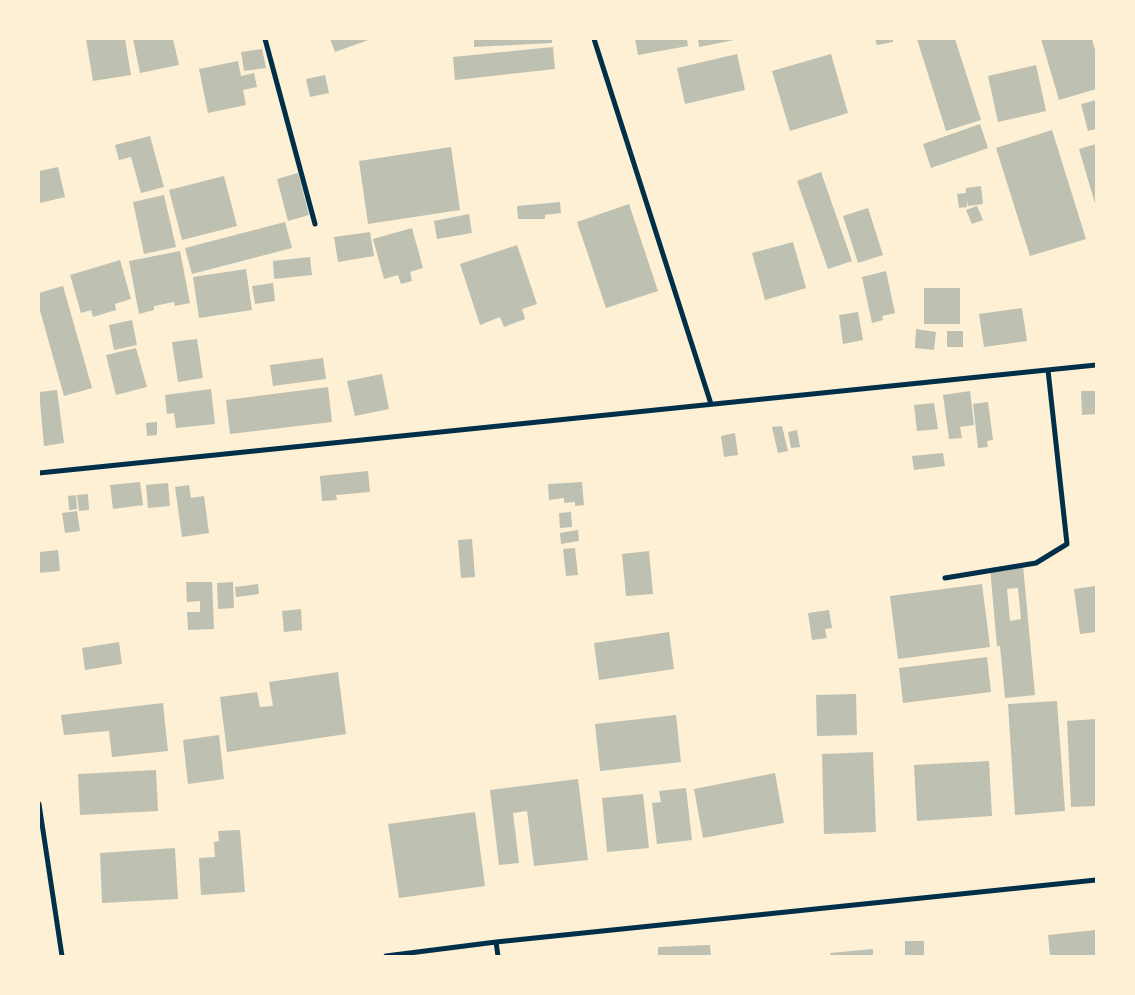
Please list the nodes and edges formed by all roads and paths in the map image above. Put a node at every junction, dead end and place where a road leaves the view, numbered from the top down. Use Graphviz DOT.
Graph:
graph roads {
  1 [pos="266,39"];
  2 [pos="594,39"];
  3 [pos="315,224"];
  4 [pos="1096,365"];
  5 [pos="1048,370"];
  6 [pos="711,404"];
  7 [pos="39,473"];
  8 [pos="945,578"];
  9 [pos="39,804"];
  10 [pos="1096,880"];
  11 [pos="496,942"];
  12 [pos="62,956"];
  13 [pos="386,956"];
  14 [pos="498,956"];
  1 -- 3 [label="street"];
  2 -- 6 [label="street"];
  4 -- 5 [label="street"];
  5 -- 6 [label="street"];
  5 -- 8 [label="street"];
  6 -- 7 [label="street"];
  9 -- 12 [label="street"];
  10 -- 11 [label="street"];
  11 -- 13 [label="street"];
  11 -- 14 [label="street"];
}
